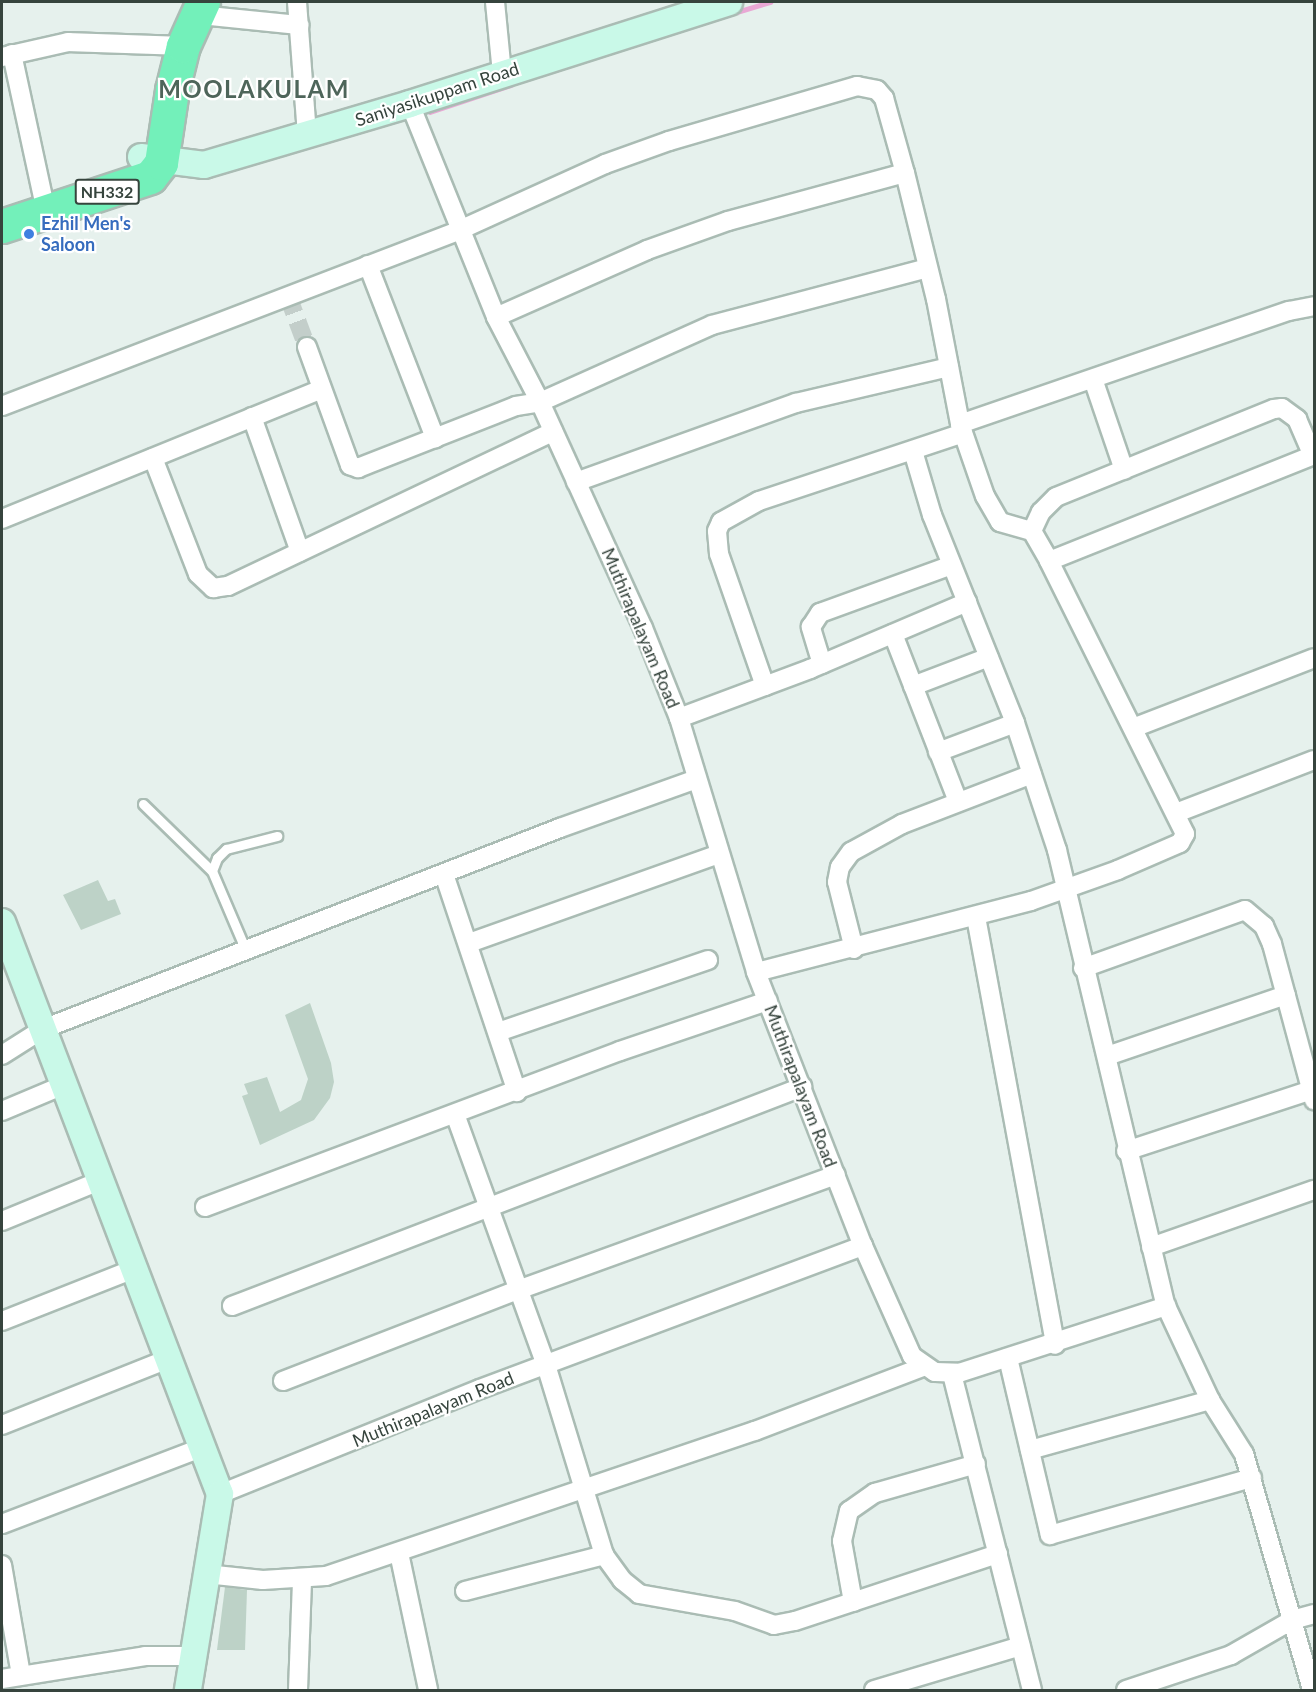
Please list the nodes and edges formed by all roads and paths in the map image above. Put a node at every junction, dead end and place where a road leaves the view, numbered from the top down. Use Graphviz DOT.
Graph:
graph roads {
  1 [pos="297,2"];
  2 [pos="495,2"];
  3 [pos="729,2"];
  4 [pos="201,8"];
  5 [pos="299,26"];
  6 [pos="183,46"];
  7 [pos="7,55"];
  8 [pos="502,74"];
  9 [pos="410,104"];
  10 [pos="307,135"];
  11 [pos="151,160"];
  12 [pos="905,172"];
  13 [pos="43,197"];
  14 [pos="2,211"];
  15 [pos="2,226"];
  16 [pos="462,229"];
  17 [pos="368,265"];
  18 [pos="927,268"];
  19 [pos="1314,306"];
  20 [pos="496,317"];
  21 [pos="307,347"];
  22 [pos="949,367"];
  23 [pos="1093,379"];
  24 [pos="322,389"];
  25 [pos="540,402"];
  26 [pos="2,405"];
  27 [pos="252,417"];
  28 [pos="962,428"];
  29 [pos="553,432"];
  30 [pos="435,438"];
  31 [pos="913,451"];
  32 [pos="1314,456"];
  33 [pos="153,458"];
  34 [pos="1124,470"];
  35 [pos="576,482"];
  36 [pos="2,519"];
  37 [pos="1032,531"];
  38 [pos="300,552"];
  39 [pos="1049,561"];
  40 [pos="952,565"];
  41 [pos="967,602"];
  42 [pos="893,634"];
  43 [pos="989,657"];
  44 [pos="1314,658"];
  45 [pos="822,664"];
  46 [pos="765,686"];
  47 [pos="913,686"];
  48 [pos="679,718"];
  49 [pos="1015,723"];
  50 [pos="1133,728"];
  51 [pos="938,752"];
  52 [pos="1314,760"];
  53 [pos="1032,774"];
  54 [pos="697,779"];
  55 [pos="958,802"];
  56 [pos="143,804"];
  57 [pos="1176,813"];
  58 [pos="277,836"];
  59 [pos="719,854"];
  60 [pos="212,871"];
  61 [pos="444,874"];
  62 [pos="1066,888"];
  63 [pos="976,917"];
  64 [pos="2,922"];
  65 [pos="469,943"];
  66 [pos="854,949"];
  67 [pos="246,952"];
  68 [pos="708,960"];
  69 [pos="1083,968"];
  70 [pos="756,972"];
  71 [pos="1286,995"];
  72 [pos="768,1001"];
  73 [pos="43,1029"];
  74 [pos="498,1032"];
  75 [pos="2,1055"];
  76 [pos="1107,1056"];
  77 [pos="64,1085"];
  78 [pos="802,1087"];
  79 [pos="517,1092"];
  80 [pos="1313,1095"];
  81 [pos="2,1111"];
  82 [pos="456,1114"];
  83 [pos="1126,1151"];
  84 [pos="836,1175"];
  85 [pos="102,1180"];
  86 [pos="1314,1190"];
  87 [pos="487,1205"];
  88 [pos="205,1207"];
  89 [pos="2,1221"];
  90 [pos="863,1246"];
  91 [pos="1151,1247"];
  92 [pos="134,1269"];
  93 [pos="518,1290"];
  94 [pos="232,1306"];
  95 [pos="1166,1306"];
  96 [pos="2,1321"];
  97 [pos="1055,1345"];
  98 [pos="170,1358"];
  99 [pos="1008,1358"];
  100 [pos="546,1365"];
  101 [pos="924,1367"];
  102 [pos="952,1374"];
  103 [pos="284,1381"];
  104 [pos="1210,1400"];
  105 [pos="2,1425"];
  106 [pos="204,1447"];
  107 [pos="1030,1450"];
  108 [pos="976,1464"];
  109 [pos="1252,1478"];
  110 [pos="582,1488"];
  111 [pos="220,1494"];
  112 [pos="2,1524"];
  113 [pos="399,1553"];
  114 [pos="998,1554"];
  115 [pos="604,1555"];
  116 [pos="2,1565"];
  117 [pos="206,1574"];
  118 [pos="302,1580"];
  119 [pos="465,1590"];
  120 [pos="853,1602"];
  121 [pos="1314,1614"];
  122 [pos="1292,1620"];
  123 [pos="1021,1646"];
  124 [pos="193,1656"];
  125 [pos="21,1675"];
  126 [pos="2,1679"];
  127 [pos="188,1690"];
  128 [pos="298,1690"];
  129 [pos="428,1690"];
  130 [pos="874,1690"];
  131 [pos="1032,1690"];
  132 [pos="1126,1690"];
  133 [pos="1312,1690"];
  1 -- 5 [label="street"];
  2 -- 8 [label="street"];
  3 -- 8 [label="street, Saniyasikuppam Road"];
  4 -- 5 [label="street"];
  4 -- 6 [label="highway, NH332"];
  5 -- 10 [label="street"];
  6 -- 7 [label="street"];
  6 -- 11 [label="highway, NH332"];
  7 -- 13 [label="street"];
  8 -- 9 [label="street, Saniyasikuppam Road"];
  9 -- 10 [label="street, Saniyasikuppam Road"];
  9 -- 16 [label="street, Muthirapalayam Road"];
  10 -- 11 [label="street, Saniyasikuppam Road"];
  11 -- 13 [label="highway, NH332"];
  11 -- 15 [label="highway, NH332"];
  12 -- 16 [label="street"];
  12 -- 18 [label="street"];
  12 -- 20 [label="street"];
  13 -- 14 [label="highway, NH332"];
  16 -- 17 [label="street"];
  16 -- 20 [label="street, Muthirapalayam Road"];
  17 -- 26 [label="street"];
  17 -- 30 [label="street"];
  18 -- 22 [label="street"];
  18 -- 25 [label="street"];
  19 -- 23 [label="street"];
  20 -- 25 [label="street, Muthirapalayam Road"];
  21 -- 24 [label="street"];
  22 -- 28 [label="street"];
  22 -- 35 [label="street"];
  23 -- 28 [label="street"];
  23 -- 34 [label="street"];
  24 -- 27 [label="street"];
  24 -- 30 [label="street"];
  25 -- 29 [label="street, Muthirapalayam Road"];
  25 -- 30 [label="street"];
  27 -- 33 [label="street"];
  27 -- 38 [label="street"];
  28 -- 31 [label="street"];
  28 -- 37 [label="street"];
  29 -- 35 [label="street, Muthirapalayam Road"];
  29 -- 38 [label="street"];
  31 -- 40 [label="street"];
  31 -- 46 [label="street"];
  32 -- 34 [label="street"];
  32 -- 39 [label="street"];
  33 -- 36 [label="street"];
  33 -- 38 [label="street"];
  34 -- 37 [label="street"];
  35 -- 48 [label="street, Muthirapalayam Road"];
  37 -- 39 [label="street"];
  39 -- 50 [label="street"];
  40 -- 41 [label="street"];
  40 -- 45 [label="street"];
  41 -- 42 [label="street"];
  41 -- 43 [label="street"];
  42 -- 45 [label="street"];
  42 -- 47 [label="street"];
  43 -- 47 [label="street"];
  43 -- 49 [label="street"];
  44 -- 50 [label="street"];
  45 -- 46 [label="street"];
  46 -- 48 [label="street"];
  47 -- 51 [label="street"];
  48 -- 54 [label="street, Muthirapalayam Road"];
  49 -- 51 [label="street"];
  49 -- 53 [label="street"];
  50 -- 57 [label="street"];
  51 -- 55 [label="street"];
  52 -- 57 [label="street"];
  53 -- 55 [label="street"];
  53 -- 62 [label="street"];
  54 -- 59 [label="street, Muthirapalayam Road"];
  54 -- 61 [label="street"];
  55 -- 66 [label="street"];
  56 -- 60 [label="lane"];
  57 -- 62 [label="street"];
  58 -- 60 [label="lane"];
  59 -- 65 [label="street"];
  59 -- 70 [label="street, Muthirapalayam Road"];
  60 -- 67 [label="lane"];
  61 -- 65 [label="street"];
  61 -- 67 [label="street"];
  62 -- 63 [label="street"];
  62 -- 69 [label="street"];
  63 -- 66 [label="street"];
  63 -- 97 [label="street"];
  64 -- 73 [label="street"];
  65 -- 74 [label="street"];
  66 -- 70 [label="street"];
  67 -- 73 [label="street"];
  68 -- 74 [label="street"];
  69 -- 71 [label="street"];
  69 -- 76 [label="street"];
  70 -- 72 [label="street, Muthirapalayam Road"];
  71 -- 76 [label="street"];
  71 -- 80 [label="street"];
  72 -- 78 [label="street, Muthirapalayam Road"];
  72 -- 79 [label="street"];
  73 -- 75 [label="street"];
  73 -- 77 [label="street"];
  74 -- 79 [label="street"];
  76 -- 83 [label="street"];
  77 -- 81 [label="street"];
  77 -- 85 [label="street"];
  78 -- 84 [label="street, Muthirapalayam Road"];
  78 -- 87 [label="street"];
  79 -- 82 [label="street"];
  80 -- 83 [label="street"];
  82 -- 87 [label="street"];
  82 -- 88 [label="street"];
  83 -- 91 [label="street"];
  84 -- 90 [label="street, Muthirapalayam Road"];
  84 -- 93 [label="street"];
  85 -- 89 [label="street"];
  85 -- 92 [label="street"];
  86 -- 91 [label="street"];
  87 -- 93 [label="street"];
  87 -- 94 [label="street"];
  90 -- 100 [label="street, Muthirapalayam Road"];
  90 -- 101 [label="street"];
  91 -- 95 [label="street"];
  92 -- 96 [label="street"];
  92 -- 98 [label="street"];
  93 -- 100 [label="street"];
  93 -- 103 [label="street"];
  95 -- 97 [label="street"];
  95 -- 104 [label="street"];
  97 -- 99 [label="street"];
  98 -- 105 [label="street"];
  98 -- 106 [label="street"];
  99 -- 102 [label="street"];
  99 -- 107 [label="street"];
  100 -- 110 [label="street"];
  100 -- 111 [label="street, Muthirapalayam Road"];
  101 -- 102 [label="street"];
  101 -- 110 [label="street"];
  102 -- 108 [label="street"];
  104 -- 107 [label="street"];
  104 -- 109 [label="street"];
  106 -- 111 [label="street"];
  106 -- 112 [label="street"];
  107 -- 109 [label="street"];
  108 -- 114 [label="street"];
  108 -- 120 [label="street"];
  109 -- 122 [label="street"];
  110 -- 113 [label="street"];
  110 -- 115 [label="street"];
  111 -- 117 [label="street"];
  113 -- 118 [label="street"];
  113 -- 129 [label="street"];
  114 -- 120 [label="street"];
  114 -- 123 [label="street"];
  115 -- 119 [label="street"];
  115 -- 120 [label="street"];
  116 -- 125 [label="street"];
  117 -- 118 [label="street"];
  117 -- 124 [label="street"];
  118 -- 128 [label="street"];
  121 -- 122 [label="street"];
  122 -- 132 [label="street"];
  122 -- 133 [label="street"];
  123 -- 130 [label="street"];
  123 -- 131 [label="street"];
  124 -- 125 [label="street"];
  124 -- 127 [label="street"];
  125 -- 126 [label="street"];
}
